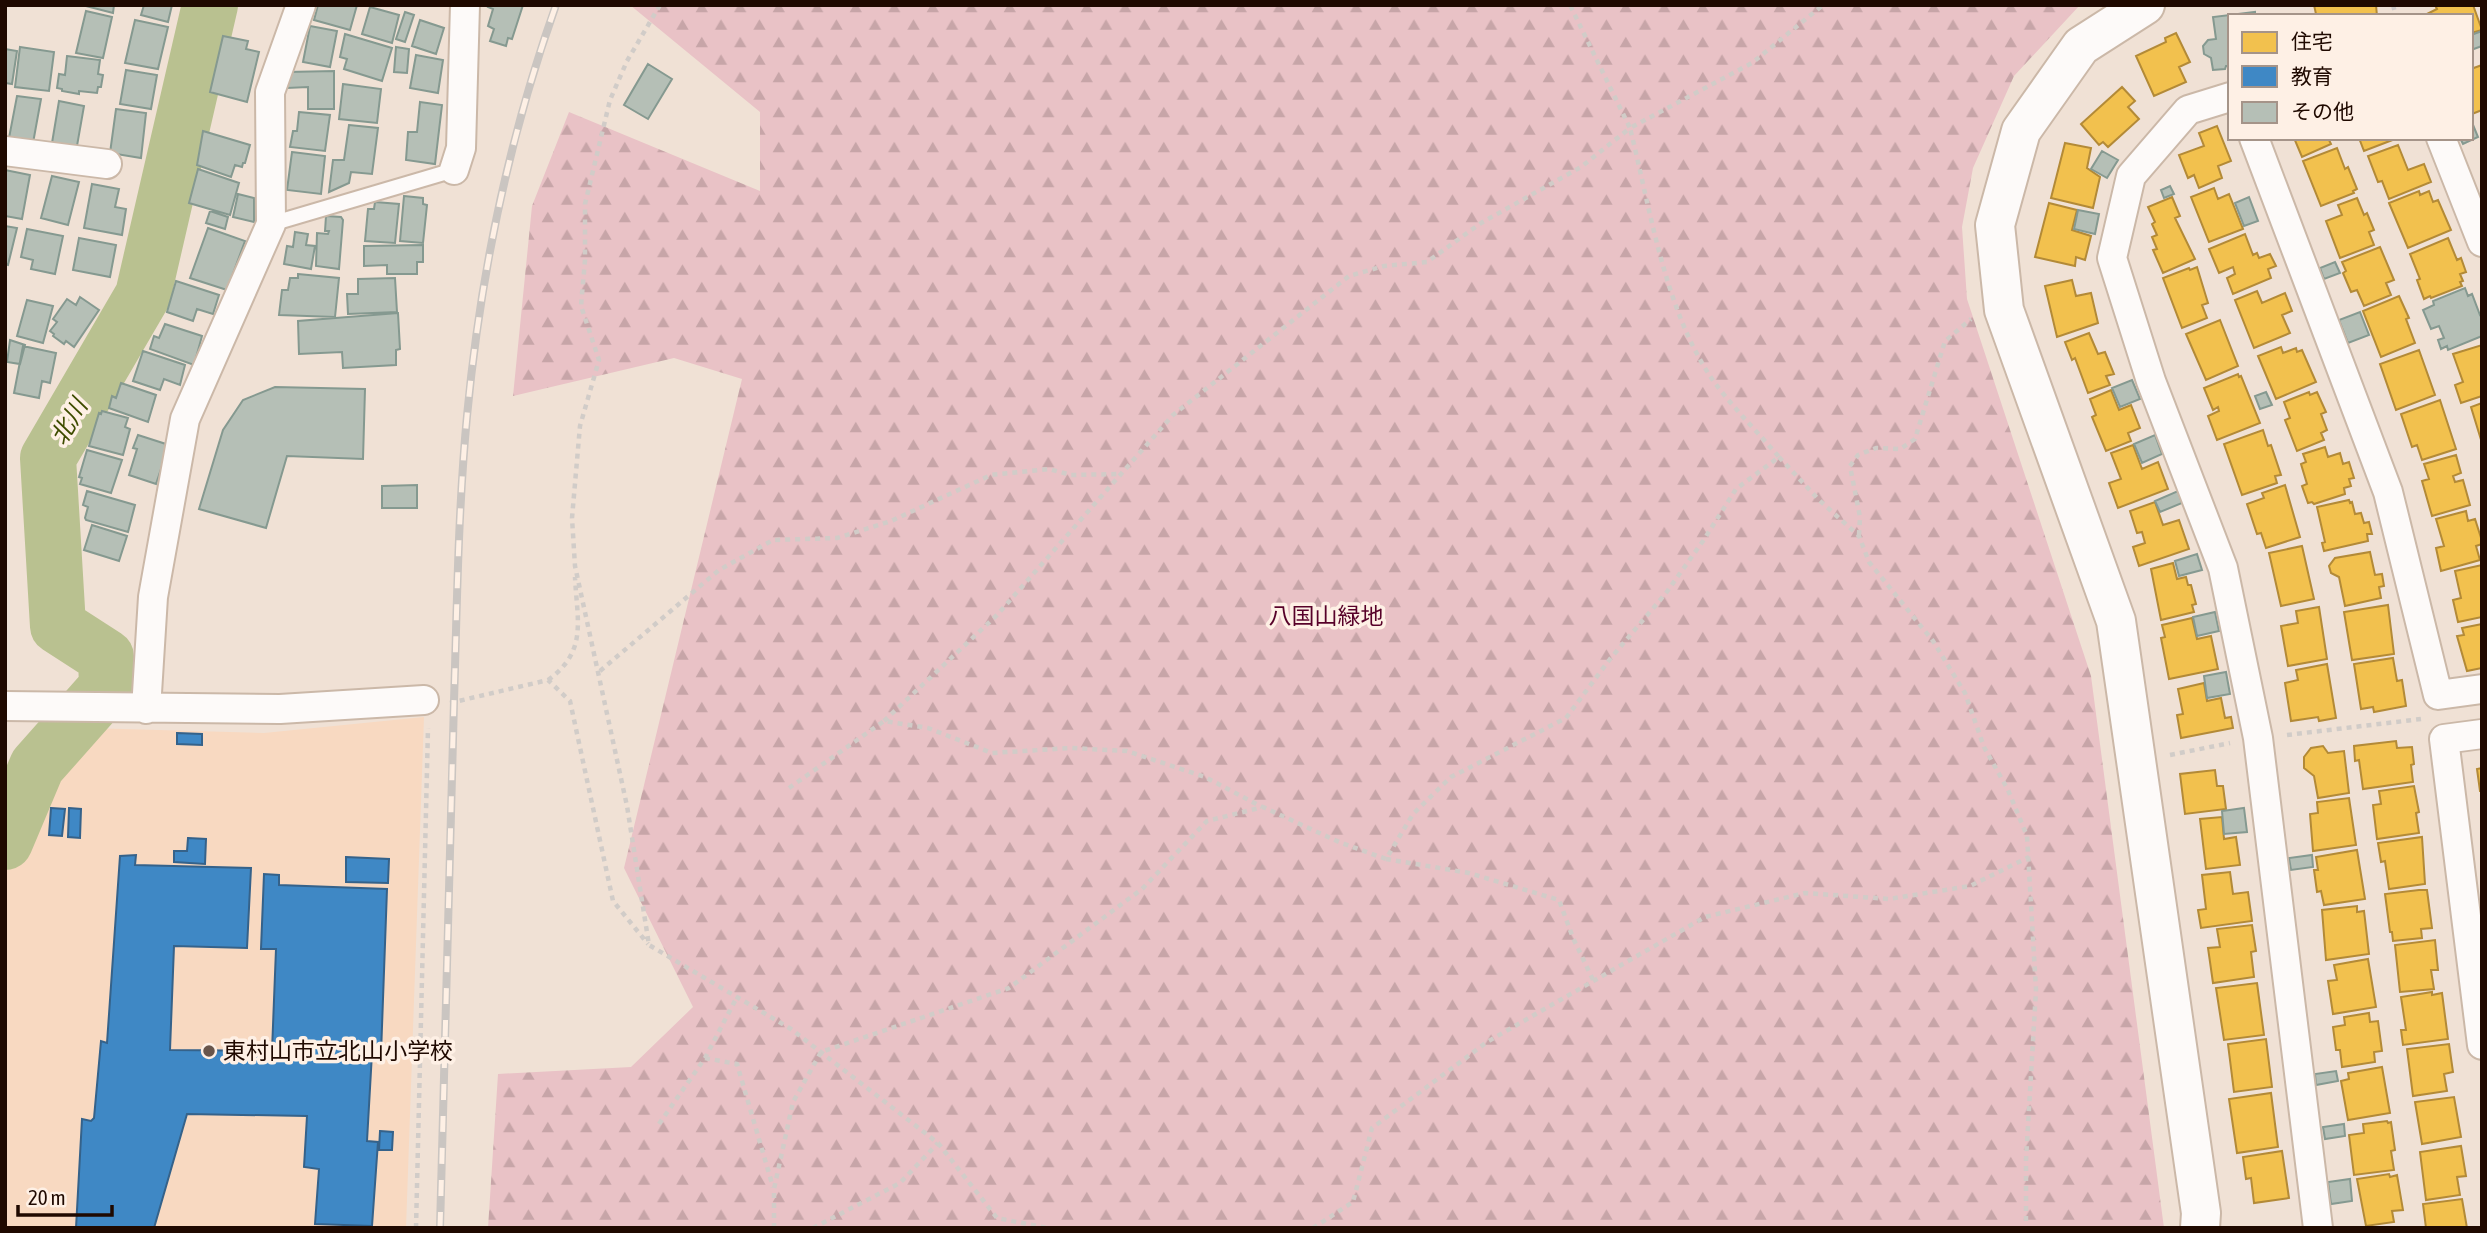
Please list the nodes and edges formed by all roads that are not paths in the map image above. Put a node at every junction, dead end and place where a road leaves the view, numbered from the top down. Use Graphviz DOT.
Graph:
graph roads {
  1 [pos="301,5"];
  2 [pos="465,5"];
  3 [pos="2145,5"];
  4 [pos="2228,98"];
  5 [pos="2255,140"];
  6 [pos="2442,140"];
  7 [pos="5,151"];
  8 [pos="107,164"];
  9 [pos="454,170"];
  10 [pos="271,224"];
  11 [pos="2482,242"];
  12 [pos="2482,689"];
  13 [pos="425,703"];
  14 [pos="19,707"];
  15 [pos="146,709"];
  16 [pos="2482,734"];
  17 [pos="2482,1045"];
  18 [pos="2200,1228"];
  19 [pos="2318,1228"];
  1 -- 10 [label="street"];
  2 -- 9 [label="street"];
  3 -- 18 [label="street"];
  4 -- 19 [label="street"];
  5 -- 12 [label="street"];
  6 -- 11 [label="street"];
  7 -- 8 [label="street"];
  9 -- 10 [label="lane"];
  10 -- 15 [label="street"];
  13 -- 15 [label="street"];
  14 -- 15 [label="street"];
  16 -- 17 [label="street"];
}
